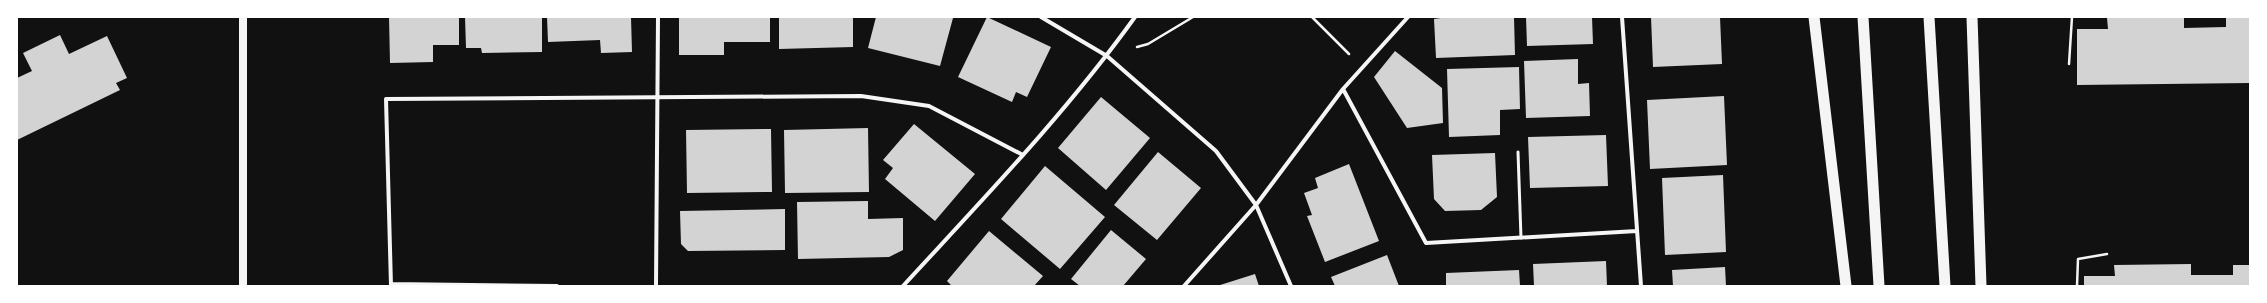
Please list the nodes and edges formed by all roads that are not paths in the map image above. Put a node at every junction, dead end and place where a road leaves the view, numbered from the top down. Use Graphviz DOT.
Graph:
graph roads {
  1 [pos="243,17"];
  2 [pos="658,17"];
  3 [pos="1041,17"];
  4 [pos="1135,17"];
  5 [pos="1408,17"];
  6 [pos="1622,17"];
  7 [pos="1814,17"];
  8 [pos="1863,17"];
  9 [pos="1929,17"];
  10 [pos="1972,17"];
  11 [pos="1107,56"];
  12 [pos="1343,89"];
  13 [pos="658,98"];
  14 [pos="1518,152"];
  15 [pos="1023,155"];
  16 [pos="1256,205"];
  17 [pos="1637,231"];
  18 [pos="1521,238"];
  19 [pos="391,285"];
  20 [pos="243,286"];
  21 [pos="557,286"];
  22 [pos="656,286"];
  23 [pos="903,286"];
  24 [pos="1184,286"];
  25 [pos="1290,286"];
  26 [pos="1641,286"];
  27 [pos="1846,286"];
  28 [pos="1879,286"];
  29 [pos="1945,286"];
  30 [pos="1981,286"];
  1 -- 20 [label="main road"];
  2 -- 13 [label="street"];
  3 -- 11 [label="street"];
  4 -- 11 [label="street"];
  5 -- 12 [label="street"];
  6 -- 17 [label="street"];
  7 -- 27 [label="highway"];
  8 -- 28 [label="highway"];
  9 -- 29 [label="highway"];
  10 -- 30 [label="highway"];
  11 -- 15 [label="street"];
  11 -- 16 [label="street"];
  12 -- 16 [label="street"];
  12 -- 18 [label="street"];
  13 -- 15 [label="street"];
  13 -- 19 [label="street"];
  13 -- 22 [label="street"];
  14 -- 18 [label="lane"];
  15 -- 23 [label="street"];
  16 -- 24 [label="street"];
  16 -- 25 [label="street"];
  17 -- 18 [label="street"];
  17 -- 26 [label="street"];
  19 -- 21 [label="street"];
}
